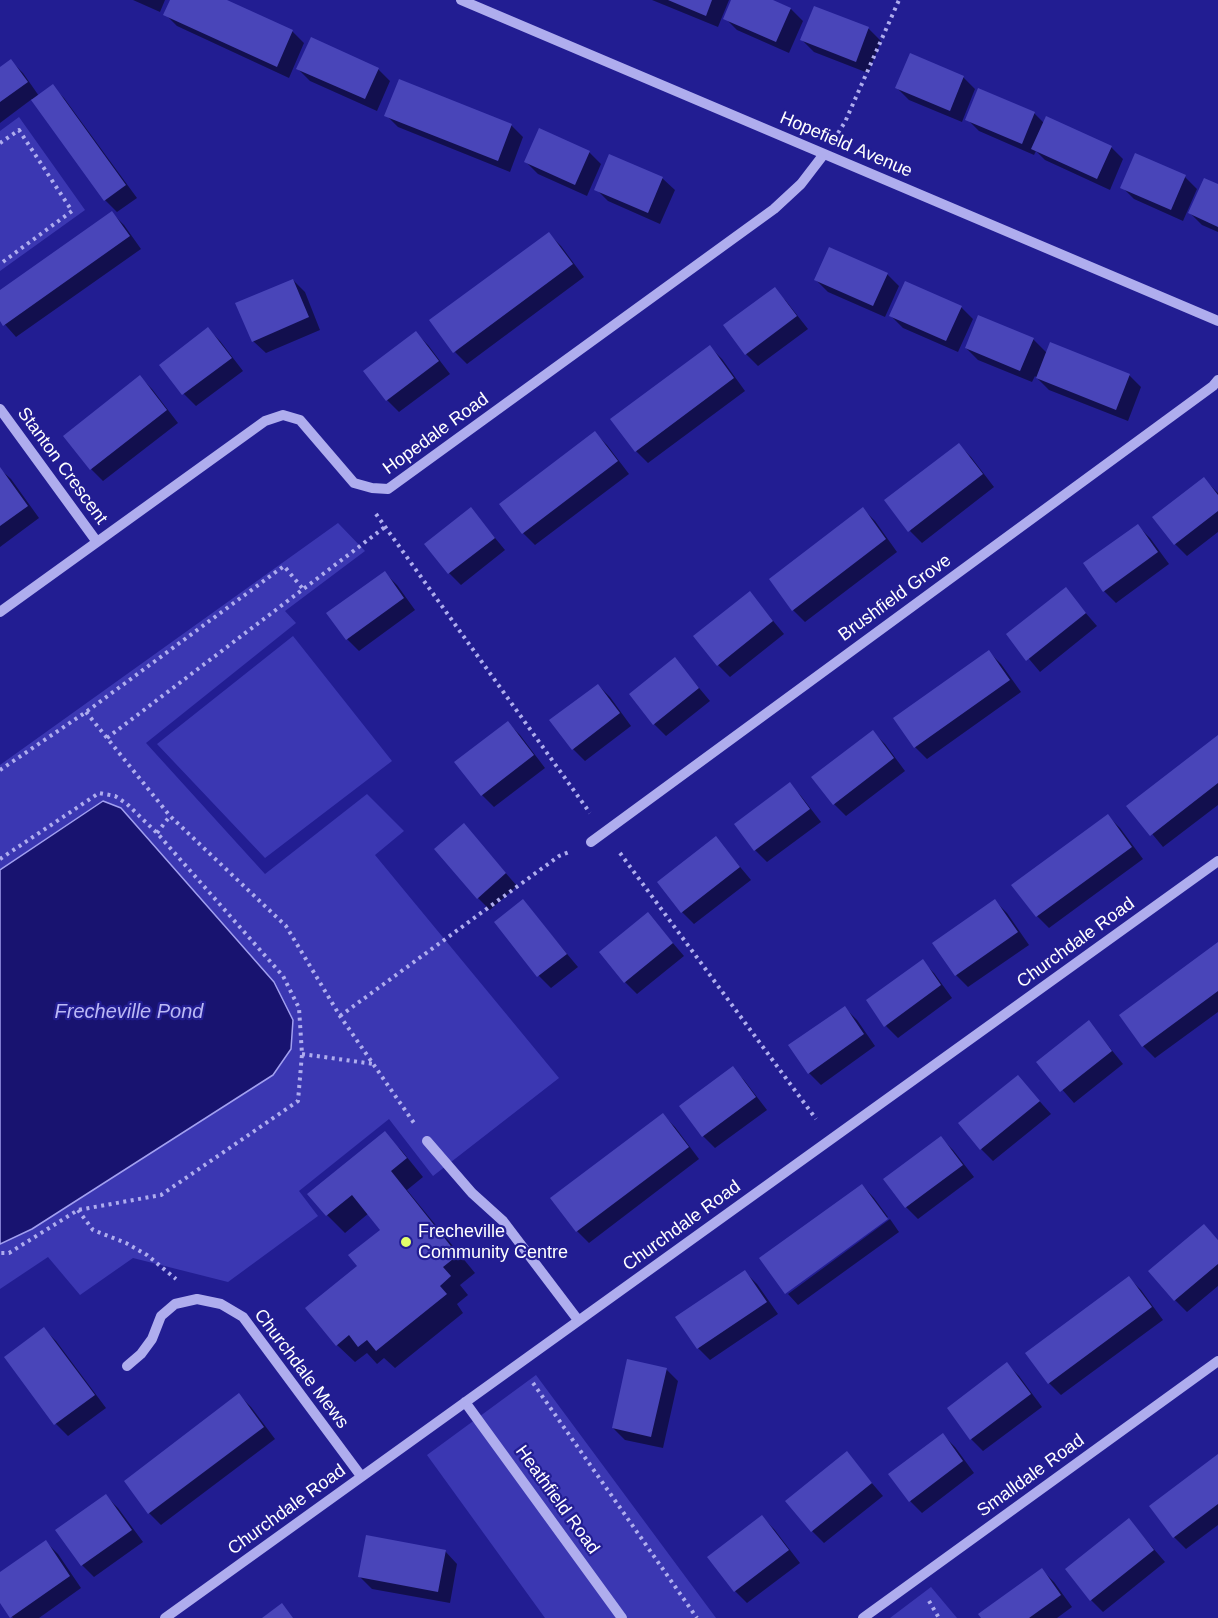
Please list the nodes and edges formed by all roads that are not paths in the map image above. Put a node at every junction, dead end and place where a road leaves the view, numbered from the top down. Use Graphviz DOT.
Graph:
graph roads {
  1 [pos="461,0"];
  2 [pos="824,154"];
  3 [pos="1218,321"];
  4 [pos="1218,380"];
  5 [pos="0,409"];
  6 [pos="97,542"];
  7 [pos="0,612"];
  8 [pos="591,842"];
  9 [pos="1218,861"];
  10 [pos="427,1141"];
  11 [pos="578,1320"];
  12 [pos="1218,1361"];
  13 [pos="126,1366"];
  14 [pos="465,1402"];
  15 [pos="361,1476"];
  16 [pos="165,1618"];
  17 [pos="622,1618"];
  18 [pos="863,1618"];
  1 -- 2 [label="street, Hopefield Avenue"];
  2 -- 3 [label="street, Hopefield Avenue"];
  2 -- 6 [label="street, Hopedale Road"];
  4 -- 8 [label="street, Brushfield Grove"];
  5 -- 6 [label="street, Stanton Crescent"];
  6 -- 7 [label="street, Hopedale Road"];
  9 -- 11 [label="street, Churchdale Road"];
  10 -- 11 [label="street"];
  11 -- 14 [label="street, Churchdale Road"];
  12 -- 18 [label="street, Smalldale Road"];
  13 -- 15 [label="street, Churchdale Mews"];
  14 -- 15 [label="street, Churchdale Road"];
  14 -- 17 [label="street, Heathfield Road"];
  15 -- 16 [label="street, Churchdale Road"];
}
